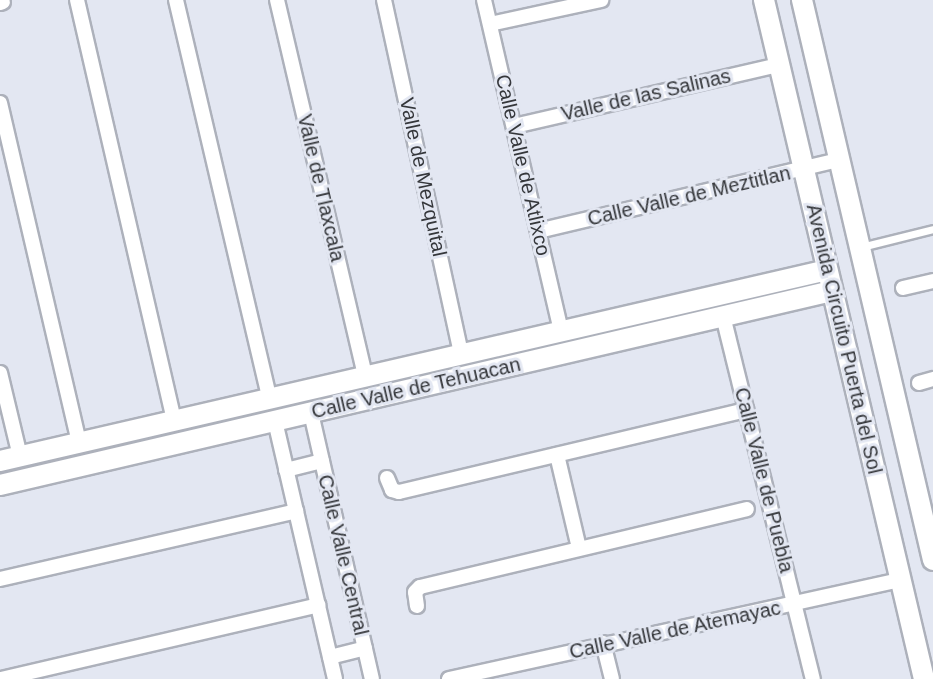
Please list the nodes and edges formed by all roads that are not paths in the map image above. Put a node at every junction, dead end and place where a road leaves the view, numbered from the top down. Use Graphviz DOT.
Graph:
graph roads {
  1 [pos="77,0"];
  2 [pos="176,0"];
  3 [pos="277,0"];
  4 [pos="384,0"];
  5 [pos="484,0"];
  6 [pos="601,0"];
  7 [pos="764,0"];
  8 [pos="802,0"];
  9 [pos="490,24"];
  10 [pos="779,65"];
  11 [pos="0,103"];
  12 [pos="514,126"];
  13 [pos="839,160"];
  14 [pos="804,169"];
  15 [pos="933,229"];
  16 [pos="538,231"];
  17 [pos="861,247"];
  18 [pos="827,270"];
  19 [pos="933,281"];
  20 [pos="903,288"];
  21 [pos="832,291"];
  22 [pos="723,316"];
  23 [pos="561,331"];
  24 [pos="511,343"];
  25 [pos="461,354"];
  26 [pos="515,364"];
  27 [pos="0,373"];
  28 [pos="365,376"];
  29 [pos="933,379"];
  30 [pos="919,383"];
  31 [pos="269,398"];
  32 [pos="746,410"];
  33 [pos="311,413"];
  34 [pos="174,420"];
  35 [pos="274,421"];
  36 [pos="80,442"];
  37 [pos="557,455"];
  38 [pos="20,456"];
  39 [pos="0,460"];
  40 [pos="322,461"];
  41 [pos="286,470"];
  42 [pos="387,478"];
  43 [pos="0,485"];
  44 [pos="747,509"];
  45 [pos="296,511"];
  46 [pos="579,548"];
  47 [pos="933,560"];
  48 [pos="0,579"];
  49 [pos="900,580"];
  50 [pos="318,605"];
  51 [pos="795,605"];
  52 [pos="417,606"];
  53 [pos="603,643"];
  54 [pos="365,648"];
  55 [pos="330,657"];
  56 [pos="1,679"];
  57 [pos="336,679"];
  58 [pos="372,679"];
  59 [pos="449,679"];
  60 [pos="612,679"];
  61 [pos="813,679"];
  62 [pos="924,679"];
  1 -- 34 [label="street"];
  2 -- 31 [label="street"];
  3 -- 28 [label="street, Valle de Tlaxcala"];
  4 -- 25 [label="street, Valle de Mezquital"];
  5 -- 9 [label="street, Calle Valle de Atlixco"];
  6 -- 9 [label="street"];
  7 -- 10 [label="street, Avenida Circuito Puerta del Sol"];
  8 -- 13 [label="street, Avenida Circuito Puerta del Sol"];
  9 -- 12 [label="street, Calle Valle de Atlixco"];
  10 -- 12 [label="street, Valle de las Salinas"];
  10 -- 14 [label="street, Avenida Circuito Puerta del Sol"];
  11 -- 36 [label="street"];
  12 -- 16 [label="street, Calle Valle de Atlixco"];
  13 -- 14 [label="street, Calle Valle de Meztitlan"];
  13 -- 17 [label="street, Avenida Circuito Puerta del Sol"];
  14 -- 16 [label="street, Calle Valle de Meztitlan"];
  14 -- 18 [label="street, Avenida Circuito Puerta del Sol"];
  15 -- 17 [label="lane"];
  16 -- 23 [label="street, Calle Valle de Atlixco"];
  17 -- 47 [label="street, Avenida Circuito Puerta del Sol"];
  18 -- 21 [label="street, Avenida Circuito Puerta del Sol"];
  18 -- 23 [label="street, Calle Valle de Tehuacan"];
  19 -- 20 [label="street"];
  21 -- 22 [label="street, Calle Valle de Tehuacan"];
  21 -- 49 [label="street, Avenida Circuito Puerta del Sol"];
  22 -- 26 [label="street, Calle Valle de Tehuacan"];
  22 -- 32 [label="street, Calle Valle de Puebla"];
  23 -- 24 [label="street, Calle Valle de Tehuacan"];
  24 -- 25 [label="street, Calle Valle de Tehuacan"];
  24 -- 26 [label="street"];
  25 -- 28 [label="street, Calle Valle de Tehuacan"];
  26 -- 33 [label="street, Calle Valle de Tehuacan"];
  27 -- 38 [label="street"];
  28 -- 31 [label="street, Calle Valle de Tehuacan"];
  29 -- 30 [label="street"];
  31 -- 34 [label="street, Calle Valle de Tehuacan"];
  32 -- 37 [label="street"];
  32 -- 51 [label="street, Calle Valle de Puebla"];
  33 -- 35 [label="street, Calle Valle de Tehuacan"];
  33 -- 40 [label="street, Calle Valle Central"];
  34 -- 36 [label="street, Calle Valle de Tehuacan"];
  35 -- 41 [label="street, Calle Valle Central"];
  35 -- 43 [label="street, Calle Valle de Tehuacan"];
  36 -- 38 [label="street, Calle Valle de Tehuacan"];
  37 -- 42 [label="street"];
  37 -- 46 [label="street"];
  38 -- 39 [label="street, Calle Valle de Tehuacan"];
  40 -- 41 [label="street, Calle Valle Central"];
  40 -- 54 [label="street, Calle Valle Central"];
  41 -- 45 [label="street, Calle Valle Central"];
  44 -- 46 [label="street"];
  45 -- 48 [label="street"];
  45 -- 50 [label="street, Calle Valle Central"];
  46 -- 52 [label="street"];
  49 -- 51 [label="street, Calle Valle de Atemayac"];
  49 -- 62 [label="street, Avenida Circuito Puerta del Sol"];
  50 -- 55 [label="street, Calle Valle Central"];
  50 -- 56 [label="street"];
  51 -- 53 [label="street, Calle Valle de Atemayac"];
  51 -- 61 [label="street, Calle Valle de Puebla"];
  53 -- 59 [label="street, Calle Valle de Atemayac"];
  53 -- 60 [label="street"];
  54 -- 55 [label="street, Calle Valle Central"];
  54 -- 58 [label="street, Calle Valle Central"];
  55 -- 57 [label="street, Calle Valle Central"];
}
